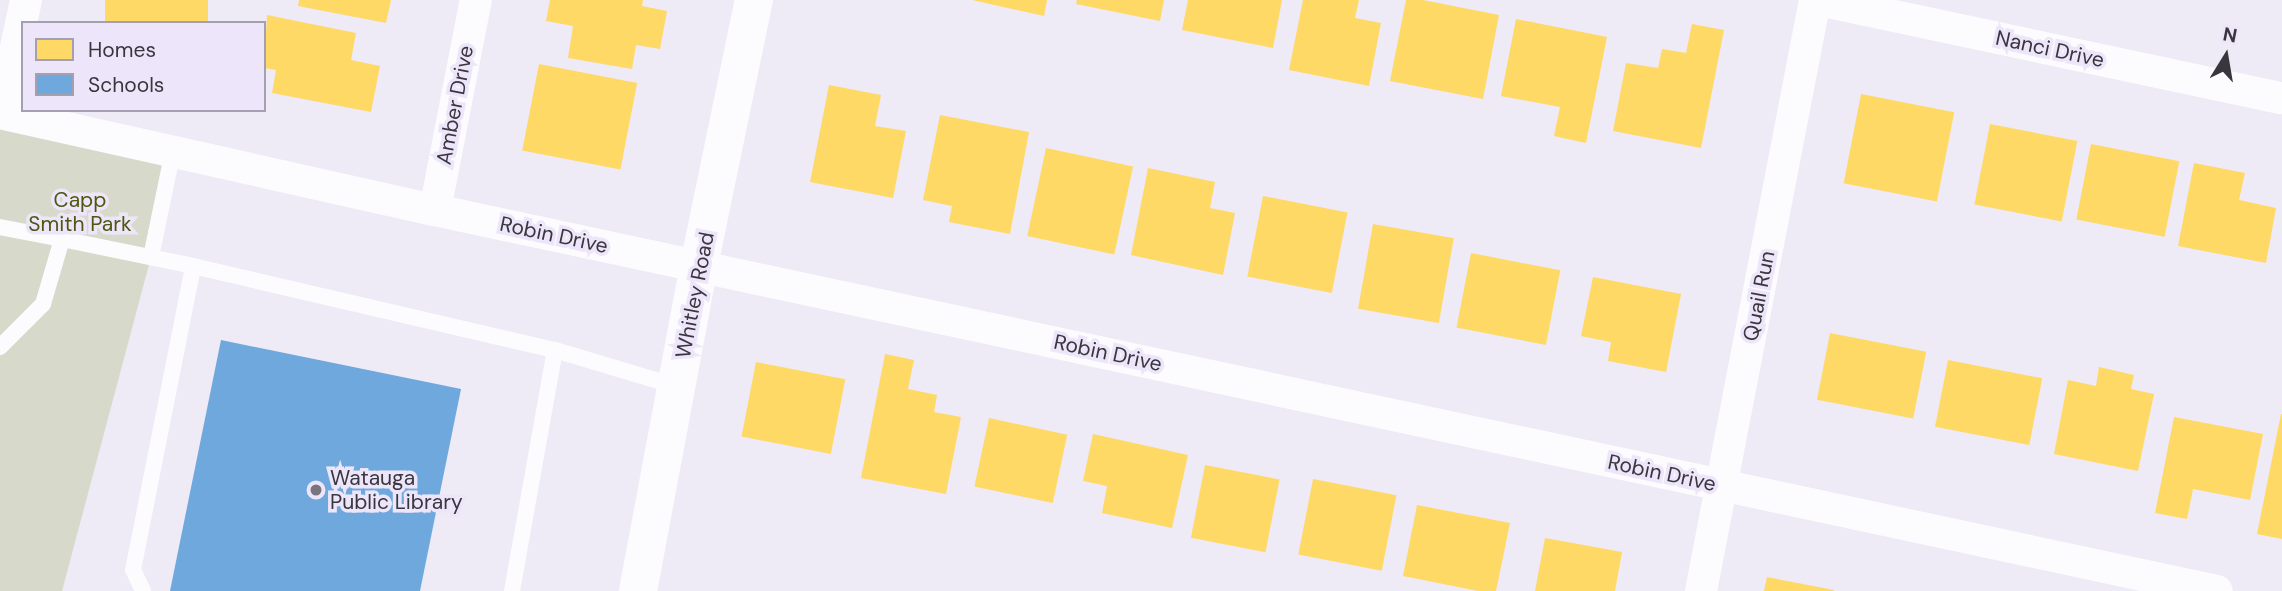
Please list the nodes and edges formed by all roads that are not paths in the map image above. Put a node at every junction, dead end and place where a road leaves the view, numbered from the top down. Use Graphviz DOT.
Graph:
graph roads {
  1 [pos="26,0"];
  2 [pos="476,0"];
  3 [pos="754,0"];
  4 [pos="1817,0"];
  5 [pos="21,21"];
  6 [pos="21,23"];
  7 [pos="2282,98"];
  8 [pos="1,113"];
  9 [pos="173,151"];
  10 [pos="435,209"];
  11 [pos="0,227"];
  12 [pos="62,239"];
  13 [pos="152,257"];
  14 [pos="699,265"];
  15 [pos="193,266"];
  16 [pos="0,347"];
  17 [pos="555,350"];
  18 [pos="678,387"];
  19 [pos="1723,486"];
  20 [pos="143,591"];
  21 [pos="512,591"];
  22 [pos="638,591"];
  23 [pos="1701,591"];
  24 [pos="2217,591"];
  1 -- 5 [label="street"];
  2 -- 10 [label="street, Amber Drive"];
  3 -- 14 [label="street, Whitley Road"];
  4 -- 7 [label="street, Nanci Drive"];
  4 -- 19 [label="street, Quail Run"];
  6 -- 8 [label="street"];
  8 -- 9 [label="street, Robin Drive"];
  9 -- 10 [label="street, Robin Drive"];
  9 -- 13 [label="lane"];
  10 -- 14 [label="street, Robin Drive"];
  11 -- 12 [label="lane"];
  12 -- 13 [label="lane"];
  12 -- 16 [label="lane"];
  13 -- 15 [label="lane"];
  14 -- 18 [label="street, Whitley Road"];
  14 -- 19 [label="street, Robin Drive"];
  15 -- 17 [label="lane"];
  15 -- 20 [label="lane"];
  17 -- 18 [label="lane"];
  17 -- 21 [label="lane"];
  18 -- 22 [label="street, Whitley Road"];
  19 -- 23 [label="street, Quail Run"];
  19 -- 24 [label="street, Robin Drive"];
}
